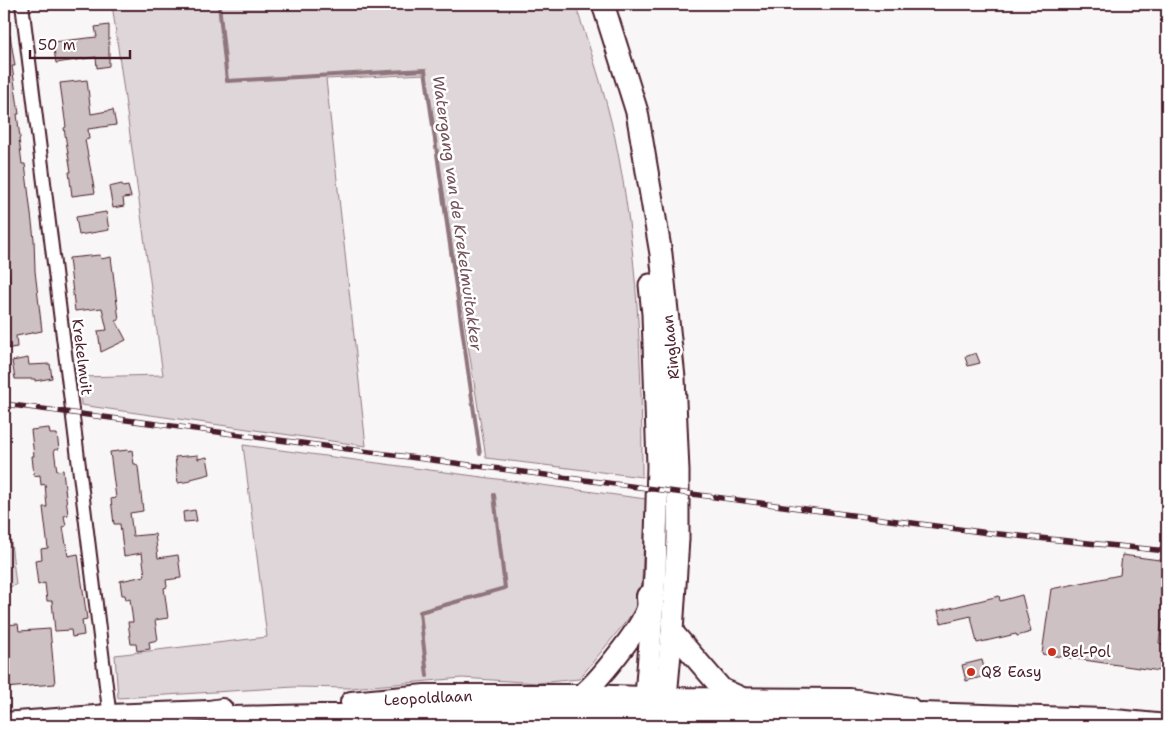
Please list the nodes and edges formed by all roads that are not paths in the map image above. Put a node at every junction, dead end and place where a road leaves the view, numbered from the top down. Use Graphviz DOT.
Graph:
graph roads {
  1 [pos="22,4"];
  2 [pos="588,4"];
  3 [pos="603,4"];
  4 [pos="655,574"];
  5 [pos="672,631"];
  6 [pos="581,695"];
  7 [pos="742,698"];
  8 [pos="656,706"];
  9 [pos="209,711"];
  10 [pos="921,713"];
  11 [pos="110,721"];
  12 [pos="4,723"];
  13 [pos="1167,725"];
  1 -- 11 [label="street, Krekelmuit"];
  2 -- 4 [label="highway, Ringlaan"];
  3 -- 5 [label="highway, Ringlaan"];
  4 -- 6 [label="main road"];
  4 -- 8 [label="highway, Ringlaan"];
  5 -- 7 [label="main road"];
  5 -- 8 [label="highway, Ringlaan"];
  6 -- 8 [label="main road, Leopoldlaan"];
  6 -- 9 [label="main road, Leopoldlaan"];
  7 -- 8 [label="main road, Leopoldlaan"];
  7 -- 10 [label="main road, Leopoldlaan"];
  8 -- 9 [label="main road, Leopoldlaan"];
  8 -- 10 [label="main road, Leopoldlaan"];
  9 -- 11 [label="main road, Leopoldlaan"];
  10 -- 13 [label="main road, Leopoldlaan"];
  11 -- 12 [label="main road, Leopoldlaan"];
}
